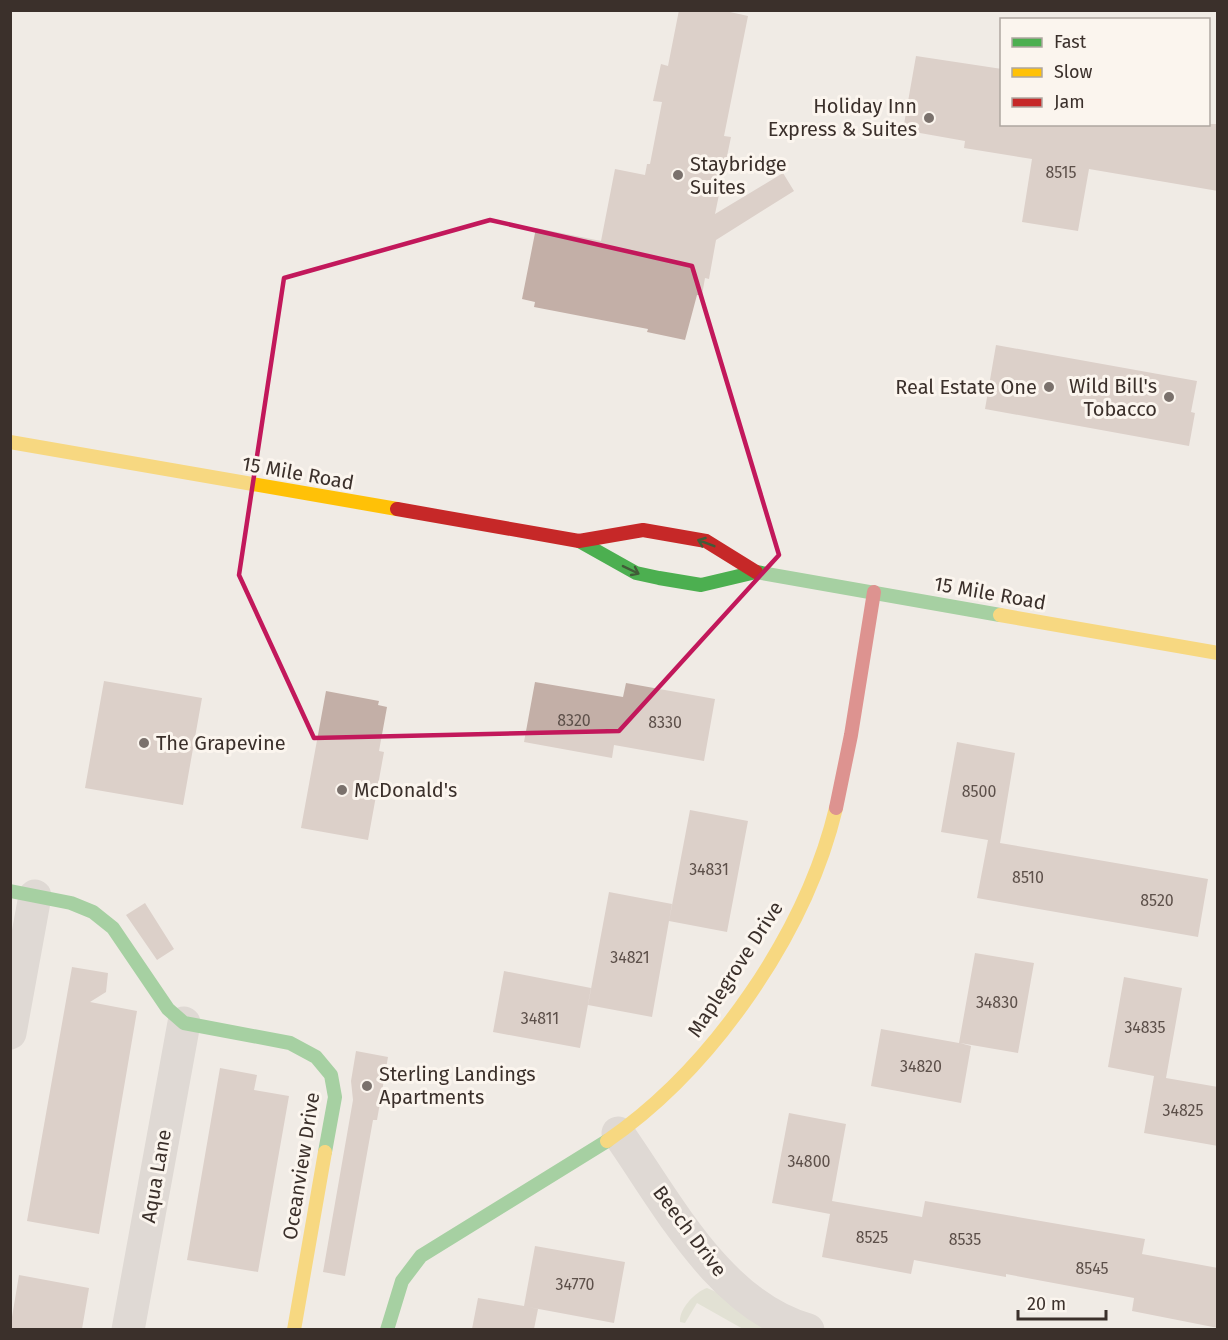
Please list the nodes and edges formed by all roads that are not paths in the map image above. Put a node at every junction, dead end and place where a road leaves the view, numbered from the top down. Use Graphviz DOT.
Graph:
graph roads {
  1 [pos="10,442"];
  2 [pos="579,542"];
  3 [pos="756,573"];
  4 [pos="874,592"];
  5 [pos="1218,653"];
  6 [pos="23,894"];
  7 [pos="184,1023"];
  8 [pos="10,1033"];
  9 [pos="618,1134"];
  10 [pos="128,1329"];
  11 [pos="294,1329"];
  12 [pos="387,1329"];
  13 [pos="808,1329"];
  1 -- 2 [label="street, 15 Mile Road"];
  2 -- 3 [label="street, 15 Mile Road, one-way"];
  3 -- 2 [label="street, 15 Mile Road, one-way"];
  3 -- 4 [label="street, 15 Mile Road"];
  4 -- 5 [label="street, 15 Mile Road"];
  4 -- 9 [label="street, Maplegrove Drive"];
  6 -- 7 [label="street"];
  6 -- 8 [label="street"];
  7 -- 10 [label="street, Aqua Lane"];
  7 -- 11 [label="street, Oceanview Drive"];
  9 -- 12 [label="street, Maplegrove Drive"];
  9 -- 13 [label="street, Beech Drive"];
}
